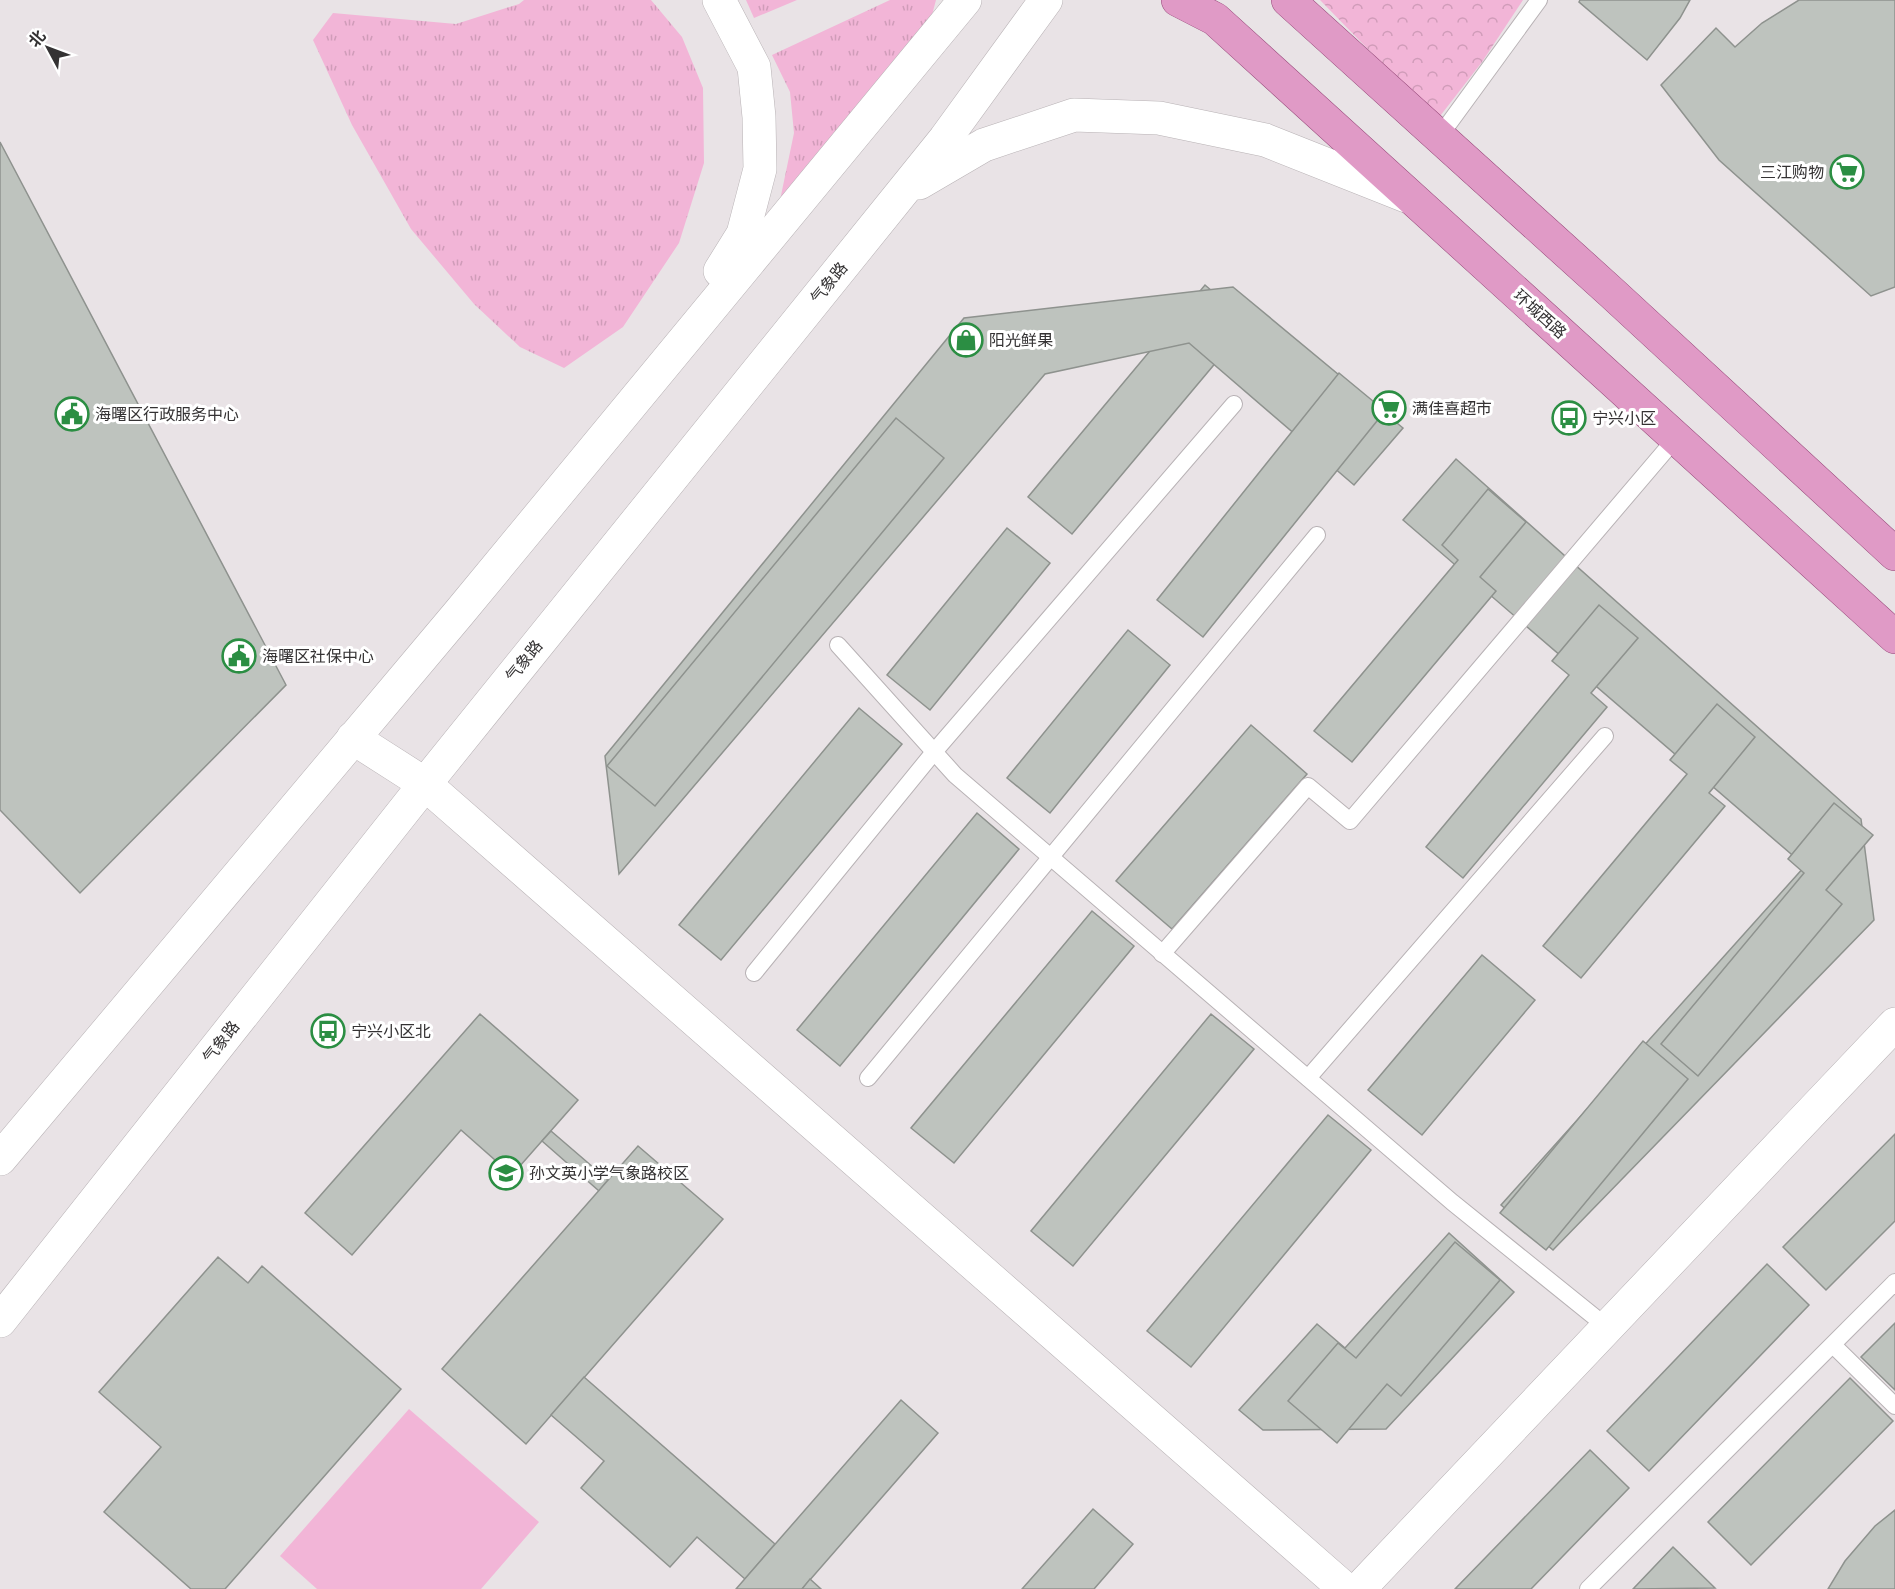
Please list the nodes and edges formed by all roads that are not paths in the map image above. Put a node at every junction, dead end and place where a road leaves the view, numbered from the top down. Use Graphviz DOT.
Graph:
graph roads {
  1 [pos="719,0"];
  2 [pos="965,0"];
  3 [pos="1046,0"];
  4 [pos="1178,0"];
  5 [pos="1288,0"];
  6 [pos="1539,0"];
  7 [pos="1439,137"];
  8 [pos="900,195"];
  9 [pos="1412,198"];
  10 [pos="679,346"];
  11 [pos="1234,404"];
  12 [pos="1676,438"];
  13 [pos="1317,535"];
  14 [pos="1895,554"];
  15 [pos="1895,637"];
  16 [pos="838,645"];
  17 [pos="1605,736"];
  18 [pos="353,738"];
  19 [pos="934,752"];
  20 [pos="425,784"];
  21 [pos="1051,857"];
  22 [pos="1162,954"];
  23 [pos="754,973"];
  24 [pos="1895,1024"];
  25 [pos="868,1078"];
  26 [pos="1308,1078"];
  27 [pos="0,1159"];
  28 [pos="1895,1282"];
  29 [pos="0,1321"];
  30 [pos="1607,1327"];
  31 [pos="1833,1345"];
  32 [pos="1895,1406"];
  33 [pos="1345,1589"];
  34 [pos="1359,1589"];
  35 [pos="1588,1589"];
  1 -- 10 [label="street"];
  2 -- 10 [label="street"];
  3 -- 8 [label="street, 气象路"];
  4 -- 9 [label="main road, 环城西路"];
  5 -- 7 [label="main road"];
  6 -- 7 [label="lane"];
  7 -- 14 [label="main road"];
  8 -- 9 [label="street"];
  8 -- 20 [label="street, 气象路"];
  9 -- 12 [label="main road, 环城西路"];
  10 -- 18 [label="street"];
  11 -- 19 [label="lane"];
  12 -- 15 [label="main road, 环城西路"];
  12 -- 22 [label="lane"];
  13 -- 21 [label="lane"];
  16 -- 19 [label="lane"];
  17 -- 26 [label="lane"];
  18 -- 20 [label="street"];
  18 -- 27 [label="street"];
  19 -- 21 [label="lane"];
  19 -- 23 [label="lane"];
  20 -- 29 [label="street, 气象路"];
  20 -- 33 [label="street"];
  21 -- 22 [label="lane"];
  21 -- 25 [label="lane"];
  22 -- 26 [label="lane"];
  24 -- 30 [label="street"];
  26 -- 30 [label="lane"];
  28 -- 31 [label="lane"];
  30 -- 34 [label="street"];
  31 -- 32 [label="lane"];
  31 -- 35 [label="lane"];
}
